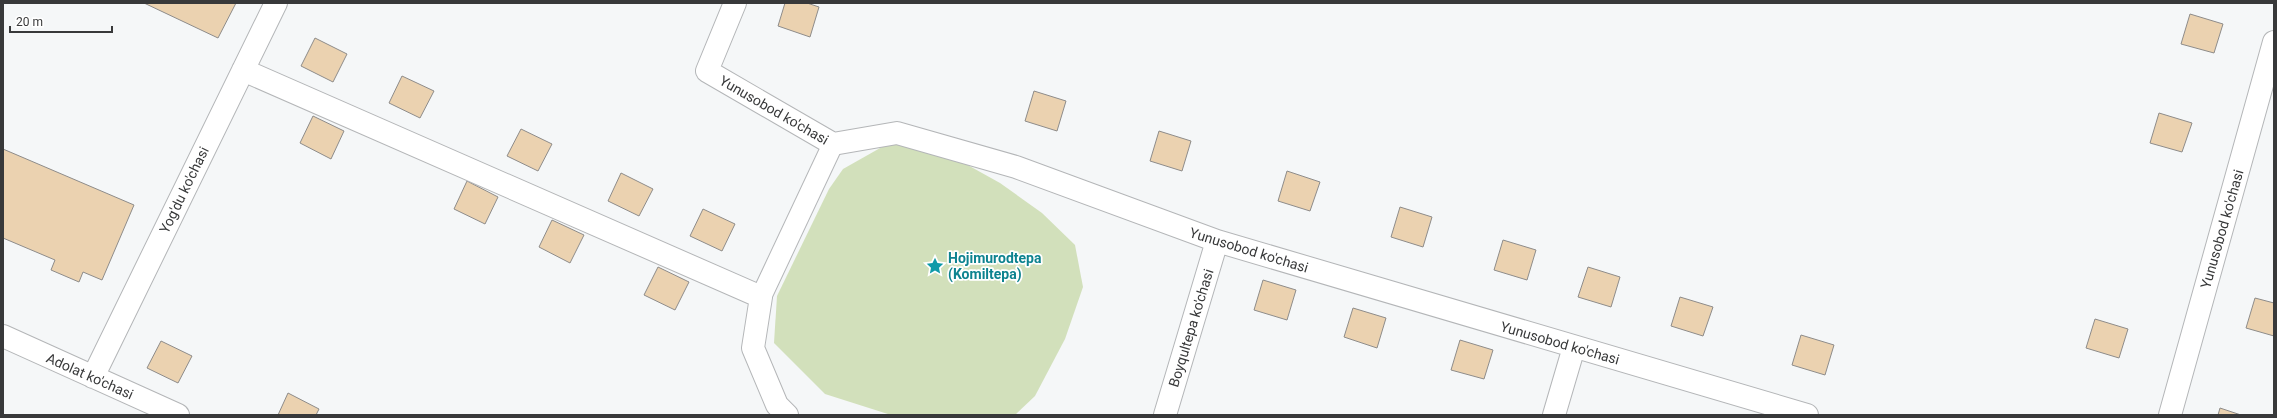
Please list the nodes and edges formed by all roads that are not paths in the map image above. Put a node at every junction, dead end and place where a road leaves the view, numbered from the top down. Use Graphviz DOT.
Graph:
graph roads {
  1 [pos="276,3"];
  2 [pos="735,3"];
  3 [pos="2274,42"];
  4 [pos="243,70"];
  5 [pos="833,144"];
  6 [pos="1217,241"];
  7 [pos="761,296"];
  8 [pos="3,336"];
  9 [pos="1574,347"];
  10 [pos="93,377"];
  11 [pos="178,415"];
  12 [pos="787,415"];
  13 [pos="1165,415"];
  14 [pos="1554,415"];
  15 [pos="1807,415"];
  16 [pos="2170,415"];
  1 -- 4 [label="street, Yog'du ko'chasi"];
  2 -- 5 [label="street, Yunusobod ko'chasi"];
  3 -- 16 [label="street, Yunusobod ko'chasi"];
  4 -- 7 [label="street"];
  4 -- 10 [label="street, Yog'du ko'chasi"];
  5 -- 6 [label="street, Yunusobod ko'chasi"];
  5 -- 7 [label="lane"];
  6 -- 9 [label="street, Yunusobod ko'chasi"];
  6 -- 13 [label="street, Boyqultepa ko'chasi"];
  7 -- 12 [label="street"];
  8 -- 10 [label="street, Adolat ko'chasi"];
  9 -- 14 [label="street"];
  9 -- 15 [label="street, Yunusobod ko'chasi"];
  10 -- 11 [label="street, Adolat ko'chasi"];
}
